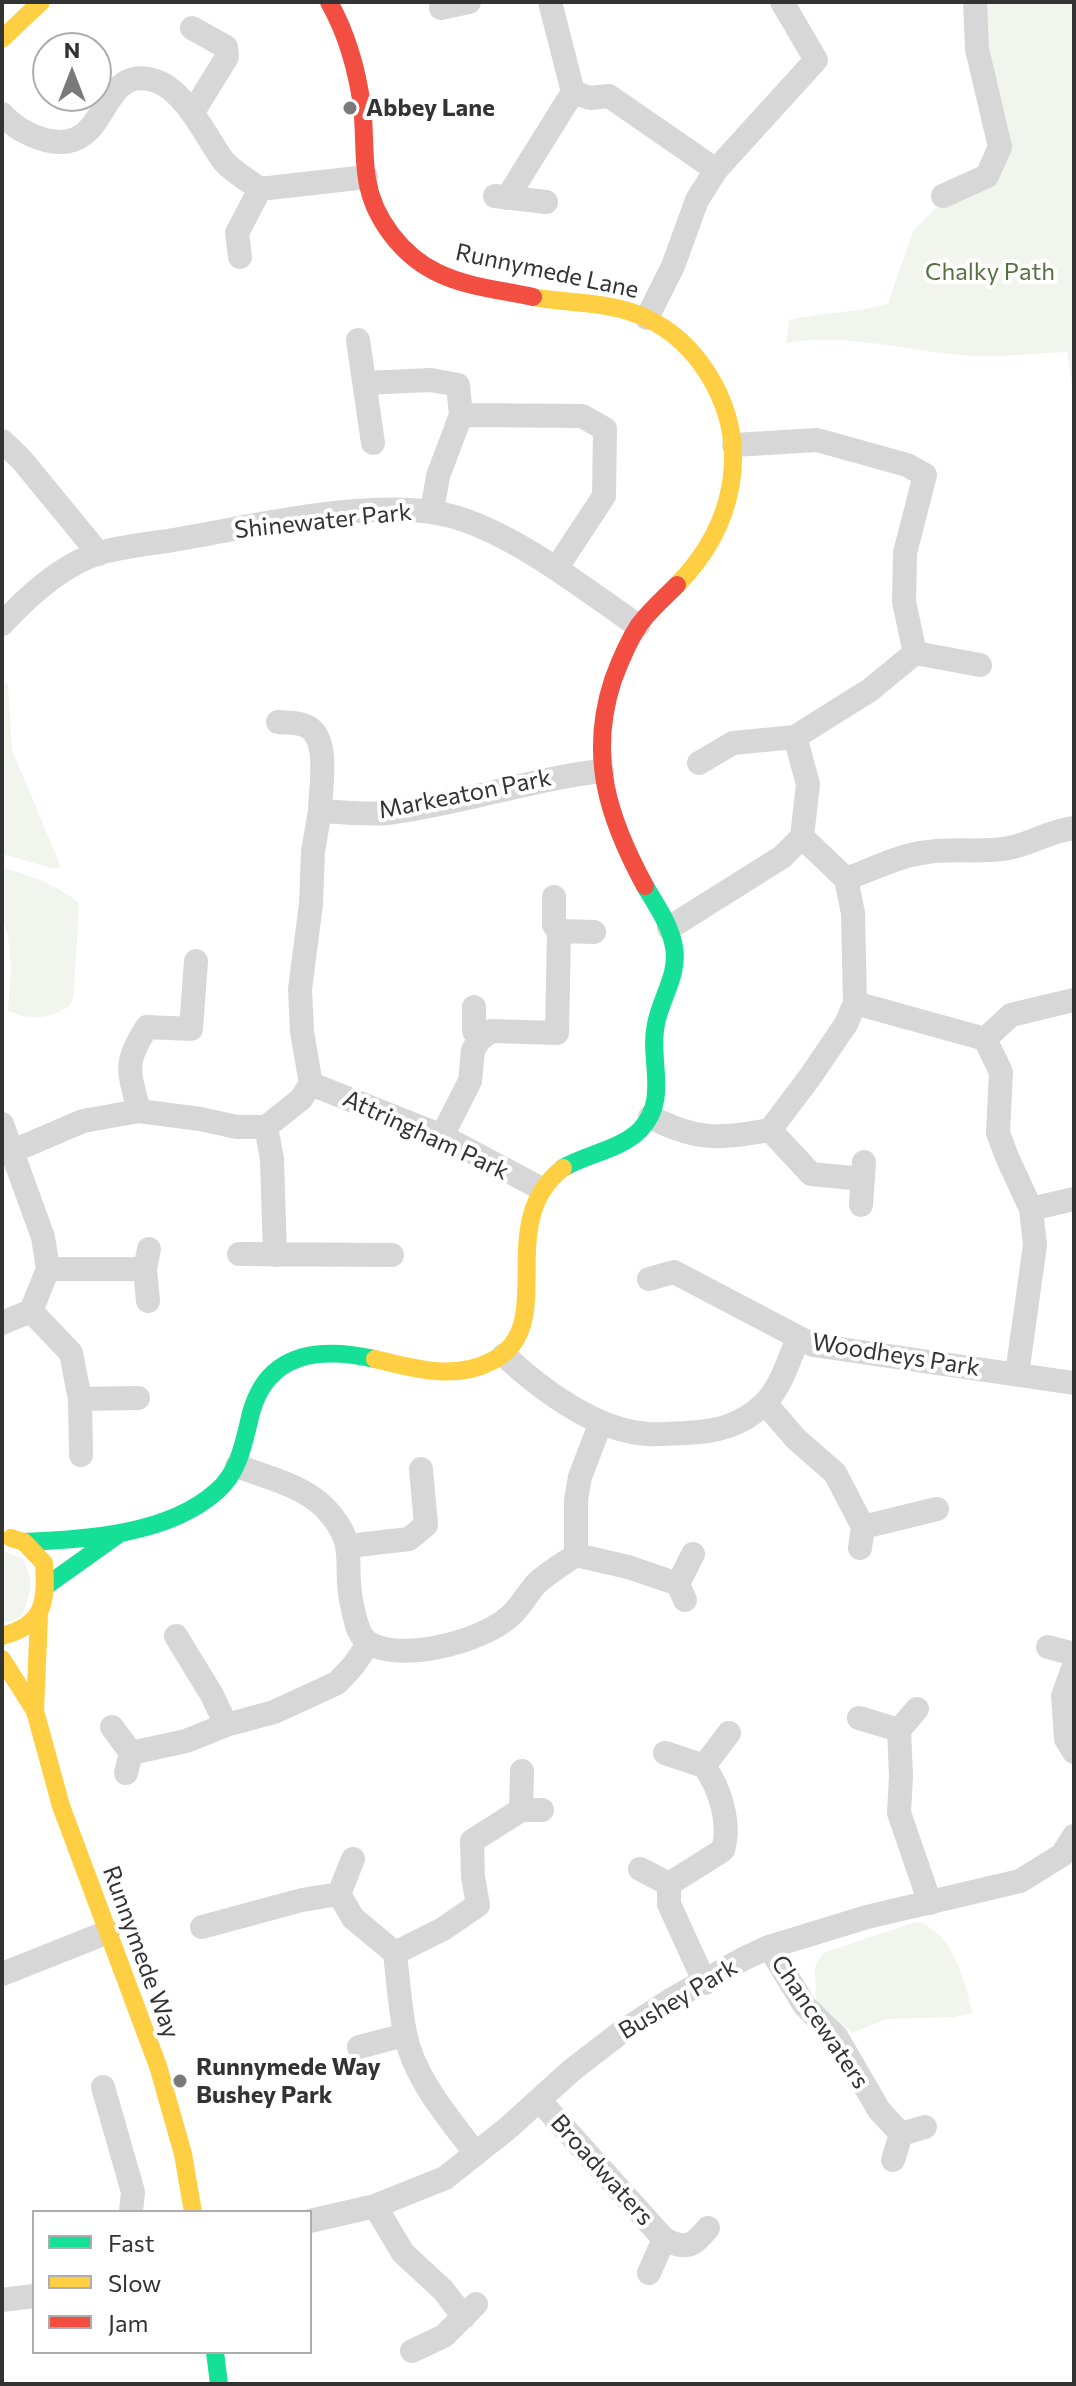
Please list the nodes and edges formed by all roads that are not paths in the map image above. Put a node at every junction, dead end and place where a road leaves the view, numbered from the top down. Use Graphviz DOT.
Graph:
graph roads {
  1 [pos="41,2"];
  2 [pos="469,2"];
  3 [pos="550,2"];
  4 [pos="782,2"];
  5 [pos="975,2"];
  6 [pos="334,6"];
  7 [pos="441,8"];
  8 [pos="192,28"];
  9 [pos="2,39"];
  10 [pos="573,92"];
  11 [pos="193,112"];
  12 [pos="2,114"];
  13 [pos="716,170"];
  14 [pos="366,177"];
  15 [pos="260,189"];
  16 [pos="943,196"];
  17 [pos="546,202"];
  18 [pos="240,257"];
  19 [pos="647,318"];
  20 [pos="358,340"];
  21 [pos="365,383"];
  22 [pos="461,415"];
  23 [pos="2,441"];
  24 [pos="373,443"];
  25 [pos="734,445"];
  26 [pos="432,511"];
  27 [pos="99,554"];
  28 [pos="556,569"];
  29 [pos="2,624"];
  30 [pos="638,626"];
  31 [pos="915,653"];
  32 [pos="980,665"];
  33 [pos="278,722"];
  34 [pos="795,737"];
  35 [pos="699,763"];
  36 [pos="602,771"];
  37 [pos="320,811"];
  38 [pos="1074,828"];
  39 [pos="802,837"];
  40 [pos="846,879"];
  41 [pos="554,897"];
  42 [pos="669,928"];
  43 [pos="559,931"];
  44 [pos="594,932"];
  45 [pos="196,961"];
  46 [pos="1074,1000"];
  47 [pos="855,1003"];
  48 [pos="474,1007"];
  49 [pos="480,1039"];
  50 [pos="985,1039"];
  51 [pos="311,1084"];
  52 [pos="139,1111"];
  53 [pos="650,1117"];
  54 [pos="2,1124"];
  55 [pos="266,1127"];
  56 [pos="770,1130"];
  57 [pos="442,1136"];
  58 [pos="13,1151"];
  59 [pos="540,1188"];
  60 [pos="1074,1199"];
  61 [pos="861,1205"];
  62 [pos="1031,1209"];
  63 [pos="239,1254"];
  64 [pos="275,1255"];
  65 [pos="392,1255"];
  66 [pos="48,1269"];
  67 [pos="649,1279"];
  68 [pos="148,1301"];
  69 [pos="31,1311"];
  70 [pos="2,1323"];
  71 [pos="798,1338"];
  72 [pos="504,1355"];
  73 [pos="1017,1374"];
  74 [pos="1074,1383"];
  75 [pos="138,1398"];
  76 [pos="80,1399"];
  77 [pos="765,1403"];
  78 [pos="601,1422"];
  79 [pos="81,1455"];
  80 [pos="237,1466"];
  81 [pos="421,1469"];
  82 [pos="937,1509"];
  83 [pos="122,1532"];
  84 [pos="8,1536"];
  85 [pos="349,1546"];
  86 [pos="693,1554"];
  87 [pos="576,1555"];
  88 [pos="46,1586"];
  89 [pos="39,1617"];
  90 [pos="2,1636"];
  91 [pos="176,1636"];
  92 [pos="369,1643"];
  93 [pos="1048,1647"];
  94 [pos="1074,1654"];
  95 [pos="2,1659"];
  96 [pos="1074,1666"];
  97 [pos="917,1709"];
  98 [pos="35,1711"];
  99 [pos="859,1718"];
  100 [pos="226,1725"];
  101 [pos="112,1727"];
  102 [pos="899,1730"];
  103 [pos="729,1733"];
  104 [pos="1074,1752"];
  105 [pos="665,1753"];
  106 [pos="704,1766"];
  107 [pos="522,1771"];
  108 [pos="1070,1853"];
  109 [pos="353,1859"];
  110 [pos="640,1869"];
  111 [pos="669,1884"];
  112 [pos="339,1894"];
  113 [pos="930,1903"];
  114 [pos="202,1927"];
  115 [pos="108,1932"];
  116 [pos="769,1947"];
  117 [pos="395,1953"];
  118 [pos="2,1974"];
  119 [pos="705,1983"];
  120 [pos="405,2035"];
  121 [pos="359,2047"];
  122 [pos="103,2087"];
  123 [pos="539,2100"];
  124 [pos="925,2127"];
  125 [pos="901,2134"];
  126 [pos="476,2154"];
  127 [pos="893,2160"];
  128 [pos="375,2206"];
  129 [pos="131,2210"];
  130 [pos="193,2210"];
  131 [pos="312,2221"];
  132 [pos="708,2228"];
  133 [pos="664,2239"];
  134 [pos="649,2273"];
  135 [pos="32,2296"];
  136 [pos="2,2300"];
  137 [pos="412,2351"];
  138 [pos="215,2354"];
  139 [pos="219,2384"];
  1 -- 9 [label="street"];
  2 -- 7 [label="street"];
  3 -- 10 [label="street"];
  4 -- 13 [label="street"];
  5 -- 16 [label="street"];
  6 -- 14 [label="street, Runnymede Lane"];
  8 -- 11 [label="street"];
  10 -- 13 [label="street"];
  10 -- 17 [label="street"];
  11 -- 12 [label="street"];
  11 -- 15 [label="street"];
  13 -- 19 [label="street"];
  14 -- 15 [label="street"];
  14 -- 19 [label="street, Runnymede Lane"];
  15 -- 18 [label="street"];
  19 -- 25 [label="street, Runnymede Lane"];
  20 -- 21 [label="street"];
  21 -- 22 [label="street"];
  21 -- 24 [label="street"];
  22 -- 26 [label="street"];
  22 -- 28 [label="street"];
  23 -- 27 [label="street"];
  25 -- 30 [label="street, Runnymede Lane"];
  25 -- 31 [label="street"];
  26 -- 27 [label="street, Shinewater Park"];
  26 -- 28 [label="street, Shinewater Park"];
  27 -- 29 [label="street, Shinewater Park"];
  28 -- 30 [label="street, Shinewater Park"];
  30 -- 36 [label="street, Runnymede Lane"];
  31 -- 32 [label="street"];
  31 -- 34 [label="street"];
  33 -- 37 [label="street"];
  34 -- 35 [label="street"];
  34 -- 39 [label="street"];
  36 -- 37 [label="street, Markeaton Park"];
  36 -- 42 [label="street, Runnymede Lane"];
  37 -- 51 [label="street, Attringham Park"];
  38 -- 40 [label="street"];
  39 -- 40 [label="street"];
  39 -- 42 [label="street"];
  40 -- 47 [label="street"];
  41 -- 43 [label="street"];
  42 -- 53 [label="street, Runnymede Lane"];
  43 -- 44 [label="street"];
  43 -- 49 [label="street"];
  45 -- 52 [label="street"];
  46 -- 50 [label="street"];
  47 -- 50 [label="street"];
  47 -- 56 [label="street"];
  48 -- 49 [label="street"];
  49 -- 57 [label="street"];
  50 -- 62 [label="street"];
  51 -- 55 [label="street, Attringham Park"];
  51 -- 57 [label="street, Attringham Park"];
  52 -- 55 [label="street"];
  52 -- 58 [label="street"];
  53 -- 56 [label="street"];
  53 -- 59 [label="street"];
  54 -- 58 [label="street"];
  55 -- 64 [label="street"];
  56 -- 61 [label="street"];
  57 -- 59 [label="street, Attringham Park"];
  58 -- 66 [label="street"];
  59 -- 72 [label="street"];
  60 -- 62 [label="street"];
  62 -- 73 [label="street"];
  63 -- 64 [label="street"];
  64 -- 65 [label="street"];
  66 -- 68 [label="street"];
  66 -- 69 [label="street"];
  67 -- 71 [label="street, Woodheys Park"];
  69 -- 70 [label="street"];
  69 -- 76 [label="street"];
  71 -- 73 [label="street, Woodheys Park"];
  71 -- 77 [label="street"];
  72 -- 78 [label="street"];
  72 -- 80 [label="street"];
  73 -- 74 [label="street, Woodheys Park"];
  75 -- 76 [label="street"];
  76 -- 79 [label="street"];
  77 -- 78 [label="street"];
  77 -- 82 [label="street"];
  78 -- 87 [label="street"];
  80 -- 83 [label="street"];
  80 -- 85 [label="street"];
  81 -- 85 [label="street"];
  83 -- 84 [label="street"];
  83 -- 88 [label="street"];
  84 -- 88 [label="street"];
  85 -- 92 [label="street"];
  86 -- 87 [label="street"];
  87 -- 92 [label="street"];
  88 -- 89 [label="street, Runnymede Way"];
  89 -- 90 [label="street"];
  89 -- 98 [label="street, Runnymede Way"];
  91 -- 100 [label="street"];
  92 -- 100 [label="street"];
  93 -- 94 [label="street"];
  95 -- 98 [label="street, Runnymede Way"];
  96 -- 104 [label="street"];
  97 -- 102 [label="street"];
  98 -- 115 [label="street, Runnymede Way"];
  99 -- 102 [label="street"];
  100 -- 101 [label="street"];
  102 -- 113 [label="street"];
  103 -- 106 [label="street"];
  105 -- 106 [label="street"];
  106 -- 111 [label="street"];
  107 -- 117 [label="street"];
  108 -- 113 [label="street, Bushey Park"];
  109 -- 112 [label="street"];
  110 -- 111 [label="street"];
  111 -- 119 [label="street"];
  112 -- 114 [label="street"];
  112 -- 117 [label="street"];
  113 -- 116 [label="street, Bushey Park"];
  115 -- 118 [label="street"];
  115 -- 130 [label="street, Runnymede Way"];
  116 -- 119 [label="street, Bushey Park"];
  116 -- 125 [label="street, Chancewaters"];
  117 -- 120 [label="street"];
  119 -- 123 [label="street, Bushey Park"];
  120 -- 121 [label="street"];
  120 -- 126 [label="street"];
  122 -- 129 [label="street"];
  123 -- 126 [label="street, Bushey Park"];
  123 -- 133 [label="street, Broadwaters"];
  124 -- 125 [label="street"];
  125 -- 127 [label="street"];
  126 -- 128 [label="street, Bushey Park"];
  128 -- 131 [label="street, Bushey Park"];
  128 -- 137 [label="street"];
  132 -- 133 [label="street, Broadwaters"];
  133 -- 134 [label="street, Broadwaters"];
  135 -- 136 [label="street"];
  138 -- 139 [label="street"];
}
